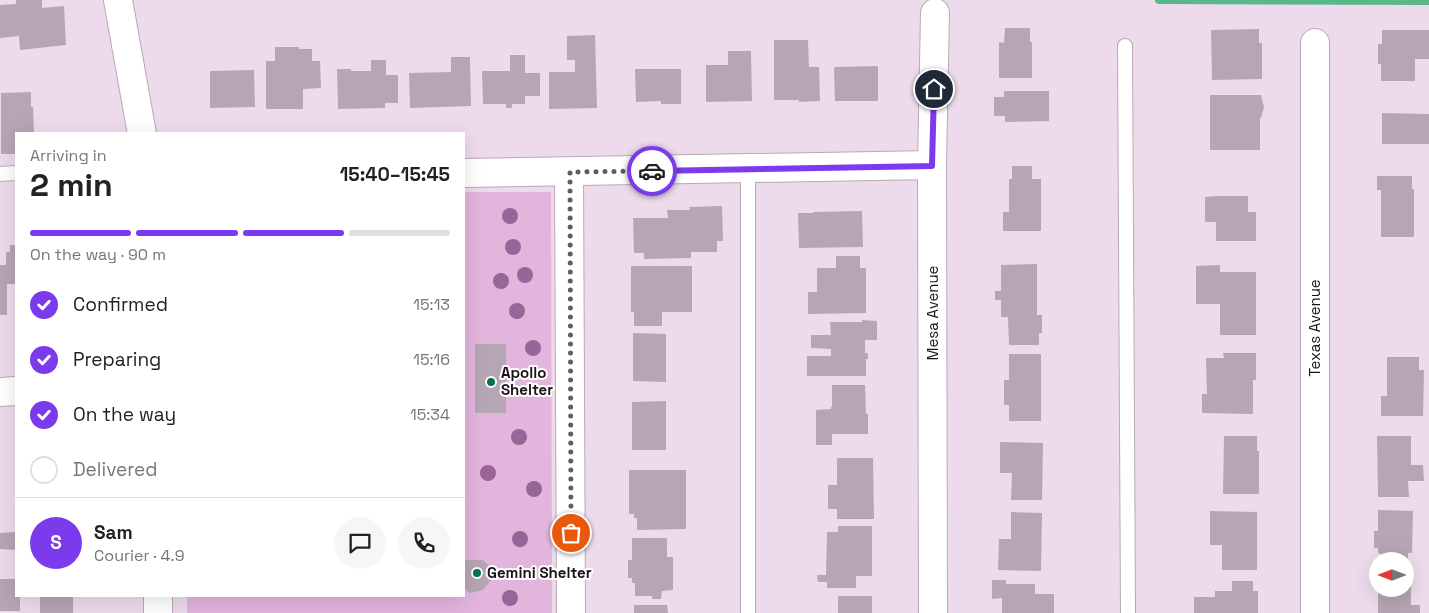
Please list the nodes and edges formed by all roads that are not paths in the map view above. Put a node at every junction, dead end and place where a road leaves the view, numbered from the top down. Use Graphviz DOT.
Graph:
graph roads {
  1 [pos="118,0"];
  2 [pos="935,13"];
  3 [pos="1315,43"];
  4 [pos="1125,46"];
  5 [pos="142,132"];
  6 [pos="932,166"];
  7 [pos="748,169"];
  8 [pos="570,172"];
  9 [pos="15,173"];
  10 [pos="465,173"];
  11 [pos="0,174"];
  12 [pos="0,392"];
  13 [pos="15,392"];
  14 [pos="158,597"];
  15 [pos="158,613"];
  16 [pos="571,613"];
  17 [pos="748,613"];
  18 [pos="933,613"];
  19 [pos="1128,613"];
  20 [pos="1315,613"];
  1 -- 5 [label="street"];
  2 -- 6 [label="street, Mesa Avenue"];
  3 -- 20 [label="street, Texas Avenue"];
  4 -- 19 [label="lane"];
  6 -- 7 [label="street"];
  6 -- 18 [label="street, Mesa Avenue"];
  7 -- 8 [label="street"];
  7 -- 17 [label="lane"];
  8 -- 10 [label="street"];
  8 -- 16 [label="street"];
  9 -- 11 [label="lane"];
  12 -- 13 [label="street"];
  14 -- 15 [label="street"];
}
